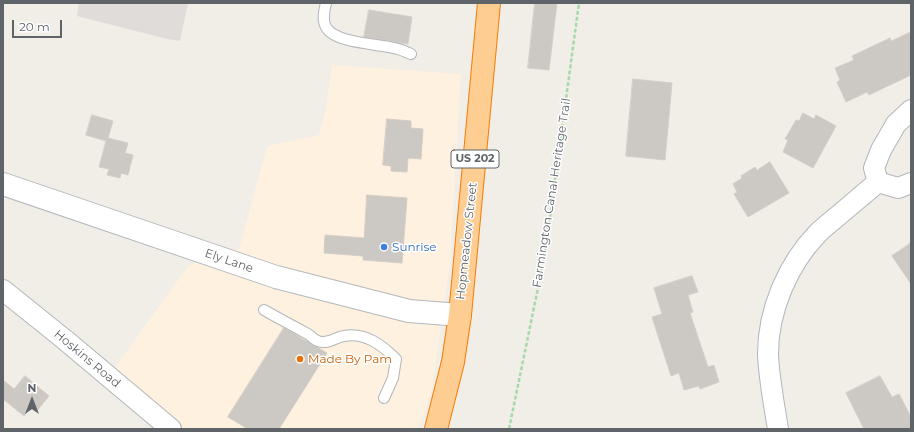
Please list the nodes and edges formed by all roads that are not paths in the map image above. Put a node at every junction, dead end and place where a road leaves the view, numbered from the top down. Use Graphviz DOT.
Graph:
graph roads {
  1 [pos="326,3"];
  2 [pos="489,3"];
  3 [pos="411,54"];
  4 [pos="911,110"];
  5 [pos="878,182"];
  6 [pos="911,183"];
  7 [pos="3,184"];
  8 [pos="3,290"];
  9 [pos="264,310"];
  10 [pos="460,315"];
  11 [pos="384,398"];
  12 [pos="171,429"];
  13 [pos="436,429"];
  14 [pos="778,429"];
  1 -- 3 [label="lane"];
  2 -- 10 [label="highway, Hopmeadow Street / US 202"];
  4 -- 5 [label="street"];
  5 -- 6 [label="street"];
  5 -- 14 [label="street"];
  7 -- 10 [label="street, Ely Lane"];
  8 -- 12 [label="street, Hoskins Road"];
  9 -- 11 [label="lane"];
  10 -- 13 [label="highway, Hopmeadow Street / US 202"];
}
